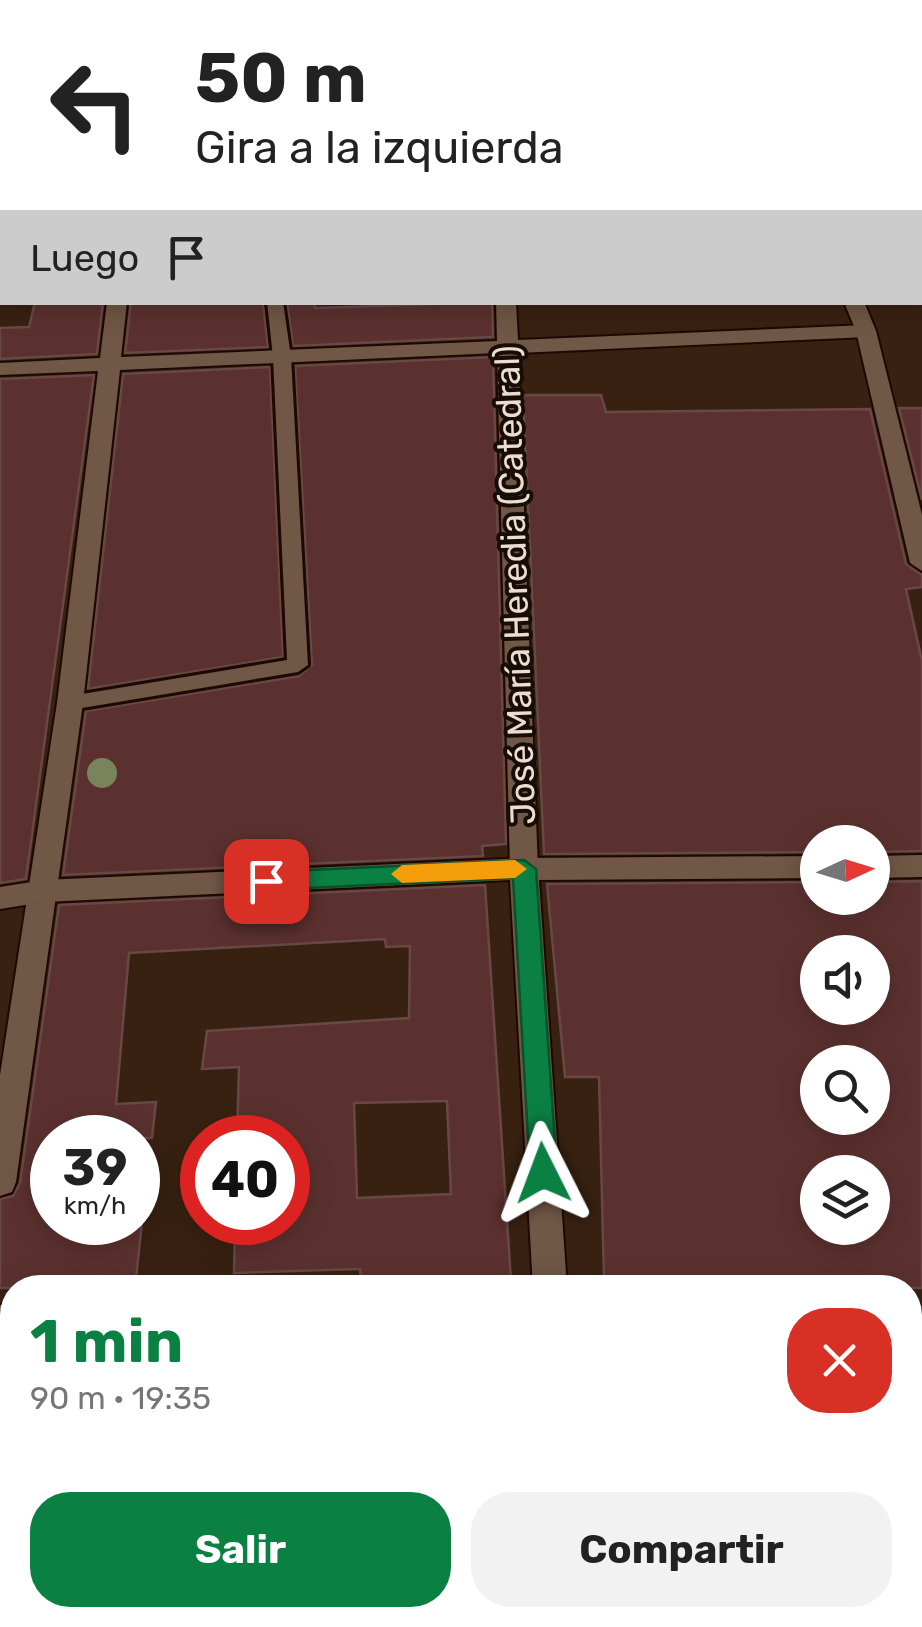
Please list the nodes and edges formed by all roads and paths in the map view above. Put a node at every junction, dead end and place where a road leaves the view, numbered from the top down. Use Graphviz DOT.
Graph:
graph roads {
  1 [pos="117,305"];
  2 [pos="274,305"];
  3 [pos="506,305"];
  4 [pos="855,305"];
  5 [pos="866,332"];
  6 [pos="507,346"];
  7 [pos="282,357"];
  8 [pos="108,367"];
  9 [pos="0,369"];
  10 [pos="918,534"];
  11 [pos="922,564"];
  12 [pos="70,704"];
  13 [pos="890,866"];
  14 [pos="922,866"];
  15 [pos="800,867"];
  16 [pos="524,869"];
  17 [pos="44,891"];
  18 [pos="0,898"];
  19 [pos="0,1182"];
  20 [pos="549,1275"];
  1 -- 8 [label="street"];
  2 -- 7 [label="lane"];
  3 -- 6 [label="street, José María Heredia (Catedral)"];
  4 -- 5 [label="street"];
  5 -- 6 [label="street"];
  5 -- 10 [label="street"];
  6 -- 7 [label="street"];
  6 -- 16 [label="street, José María Heredia (Catedral)"];
  7 -- 8 [label="street"];
  7 -- 12 [label="lane"];
  8 -- 9 [label="street"];
  8 -- 12 [label="street"];
  10 -- 11 [label="street"];
  12 -- 17 [label="street"];
  13 -- 14 [label="street"];
  15 -- 16 [label="street"];
  16 -- 17 [label="street"];
  16 -- 20 [label="street, José María Heredia (Catedral)"];
  17 -- 18 [label="street"];
  17 -- 19 [label="street"];
}
